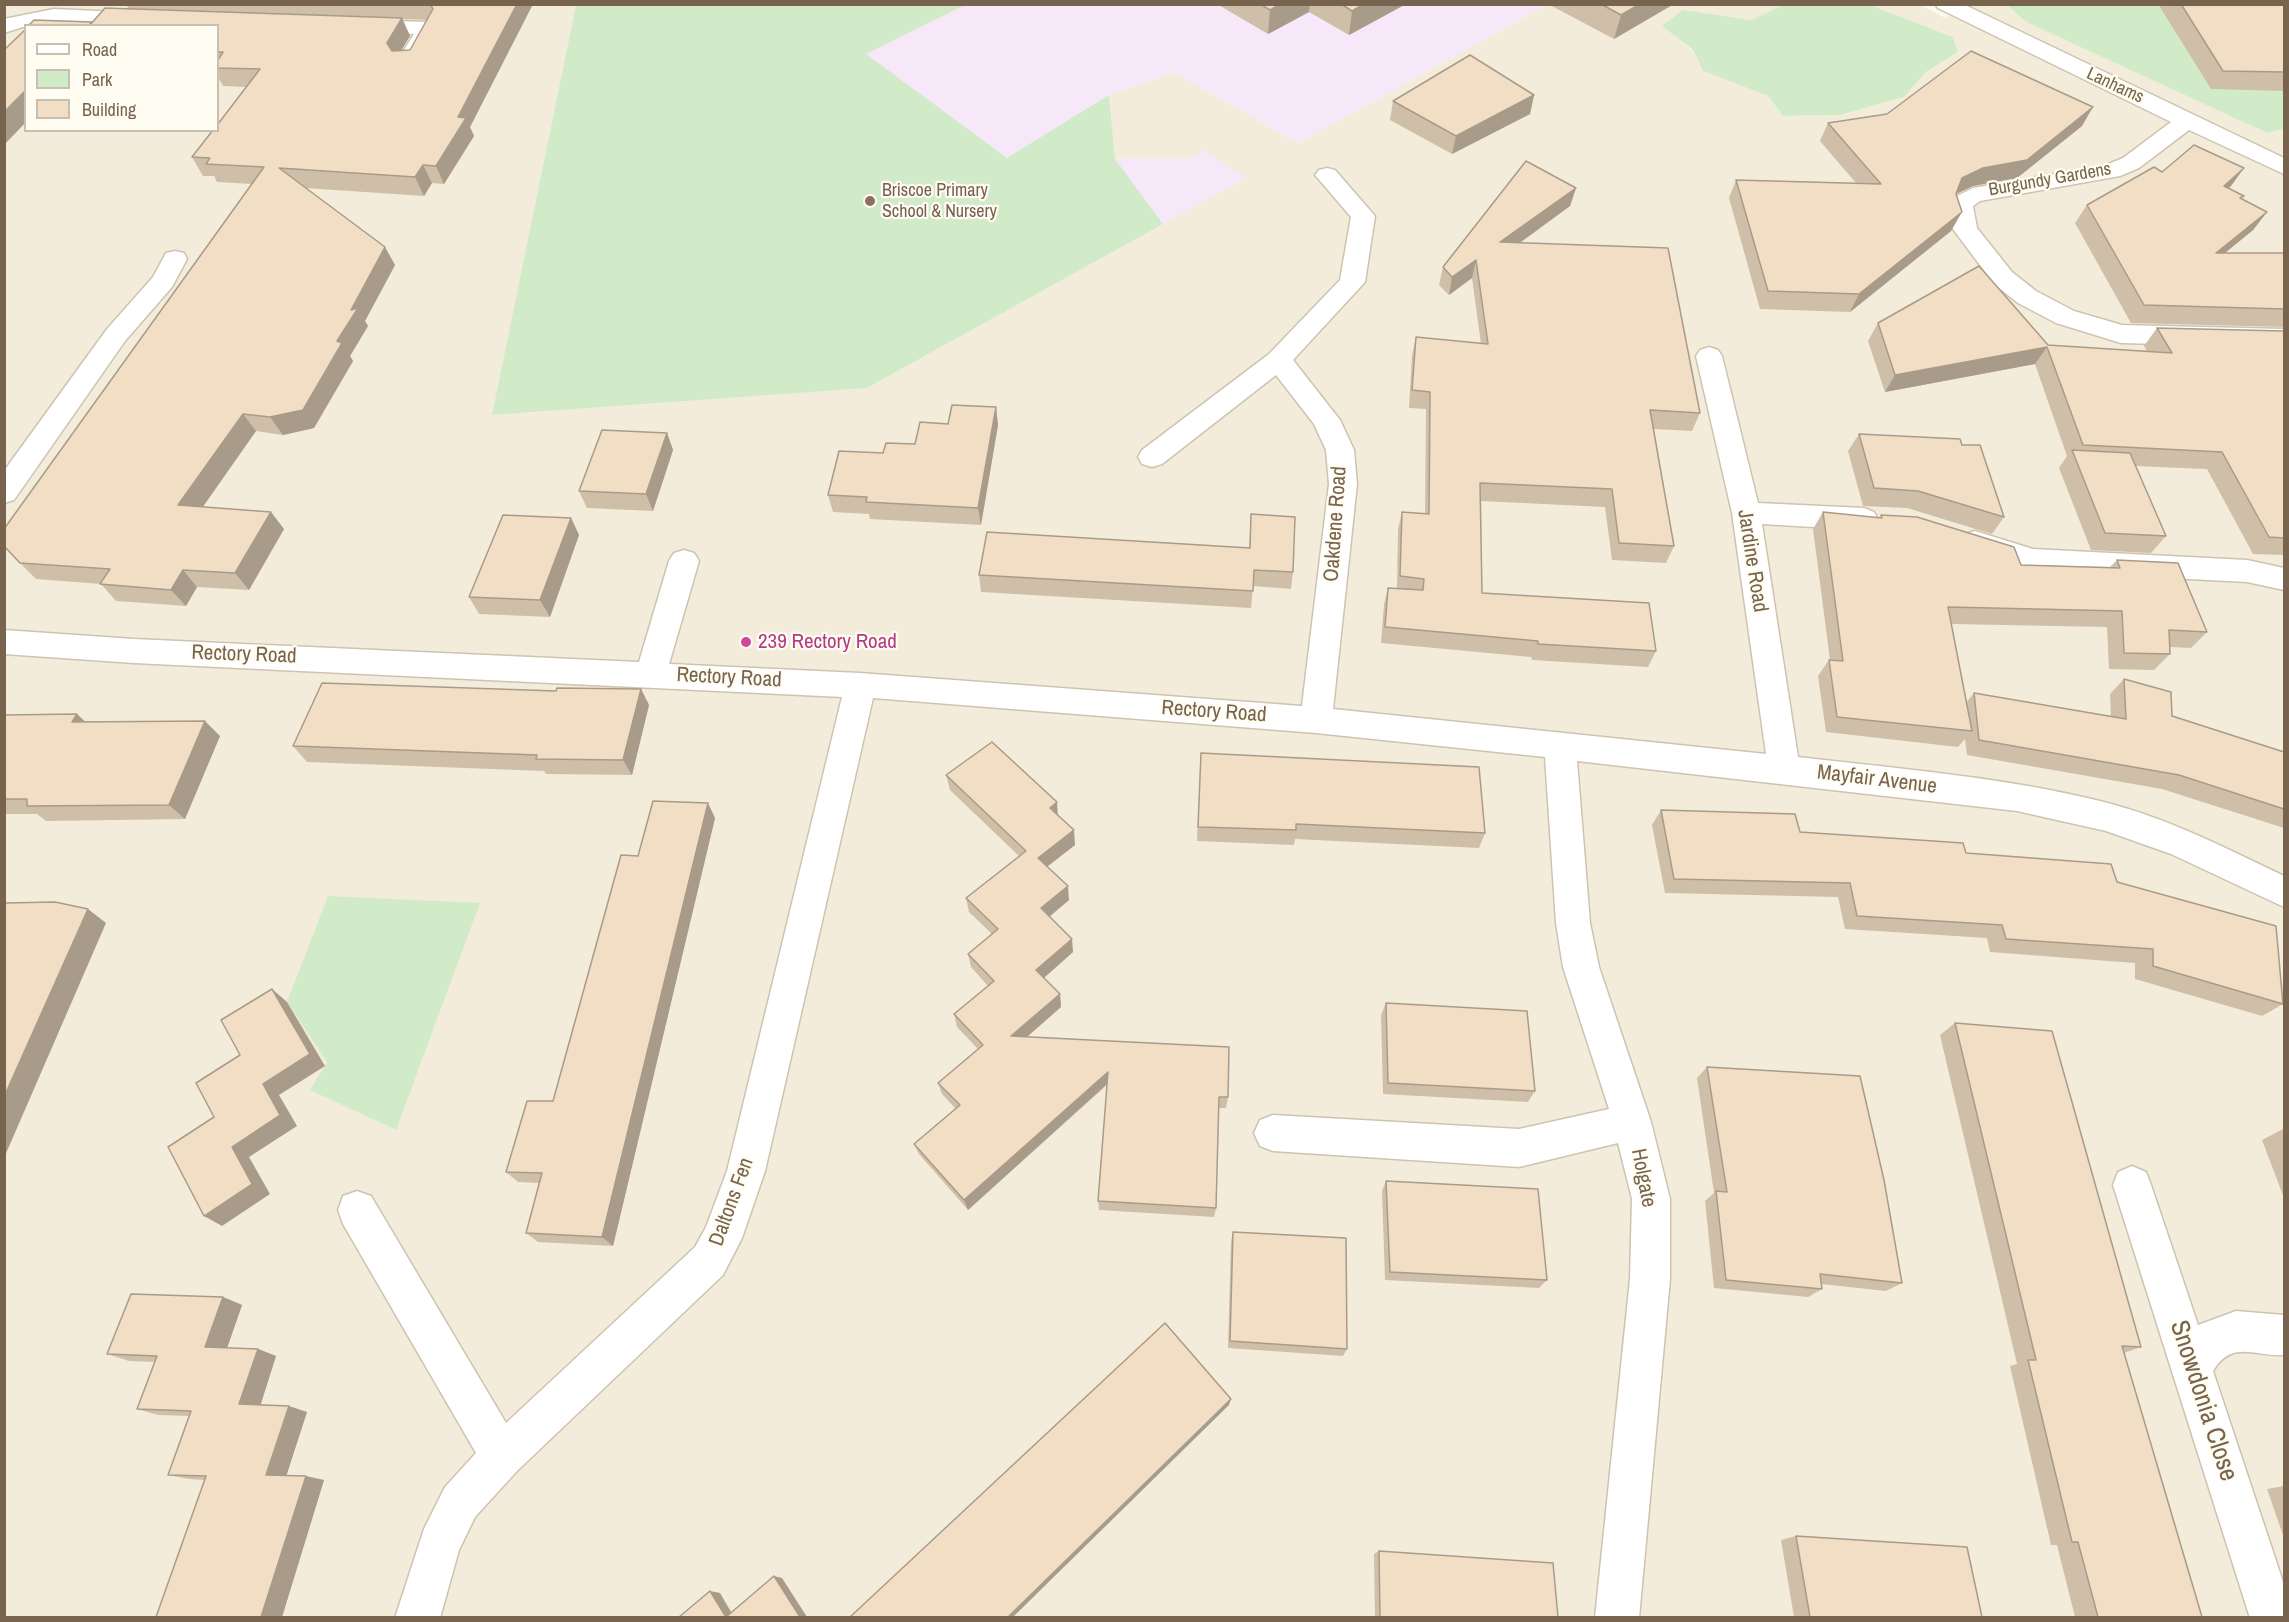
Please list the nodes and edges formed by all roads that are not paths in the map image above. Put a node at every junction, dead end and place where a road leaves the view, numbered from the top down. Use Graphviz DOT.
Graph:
graph roads {
  1 [pos="27,4"];
  2 [pos="421,4"];
  3 [pos="1945,4"];
  4 [pos="165,20"];
  5 [pos="338,25"];
  6 [pos="7,26"];
  7 [pos="417,28"];
  8 [pos="408,62"];
  9 [pos="2187,120"];
  10 [pos="2284,167"];
  11 [pos="1327,175"];
  12 [pos="175,259"];
  13 [pos="2284,338"];
  14 [pos="1709,356"];
  15 [pos="1278,360"];
  16 [pos="1152,457"];
  17 [pos="4,493"];
  18 [pos="1746,513"];
  19 [pos="1894,520"];
  20 [pos="1948,534"];
  21 [pos="684,561"];
  22 [pos="2284,579"];
  23 [pos="4,642"];
  24 [pos="651,673"];
  25 [pos="860,685"];
  26 [pos="1316,720"];
  27 [pos="1453,733"];
  28 [pos="1560,746"];
  29 [pos="1784,769"];
  30 [pos="2284,892"];
  31 [pos="1632,1122"];
  32 [pos="1273,1133"];
  33 [pos="2132,1185"];
  34 [pos="357,1210"];
  35 [pos="2283,1335"];
  36 [pos="2192,1367"];
  37 [pos="502,1456"];
  38 [pos="417,1617"];
  39 [pos="1617,1617"];
  40 [pos="2273,1617"];
  1 -- 6 [label="street"];
  2 -- 7 [label="street"];
  3 -- 9 [label="street, Lanhams"];
  4 -- 6 [label="street"];
  5 -- 7 [label="street"];
  7 -- 8 [label="street"];
  9 -- 10 [label="street, Lanhams"];
  9 -- 13 [label="street, Burgundy Gardens"];
  11 -- 15 [label="street"];
  12 -- 17 [label="street"];
  14 -- 18 [label="street, Jardine Road"];
  15 -- 16 [label="street"];
  15 -- 26 [label="street, Oakdene Road"];
  18 -- 19 [label="street"];
  18 -- 29 [label="street, Jardine Road"];
  20 -- 22 [label="street"];
  21 -- 24 [label="street"];
  23 -- 24 [label="street, Rectory Road"];
  24 -- 25 [label="street, Rectory Road"];
  25 -- 26 [label="street, Rectory Road"];
  25 -- 37 [label="street, Daltons Fen"];
  26 -- 27 [label="street, Rectory Road"];
  27 -- 28 [label="street, Mayfair Avenue"];
  28 -- 29 [label="street, Mayfair Avenue"];
  28 -- 31 [label="street, Holgate"];
  29 -- 30 [label="street, Mayfair Avenue"];
  31 -- 32 [label="street"];
  31 -- 39 [label="street, Holgate"];
  33 -- 36 [label="street, Snowdonia Close"];
  34 -- 37 [label="street"];
  35 -- 36 [label="street"];
  36 -- 40 [label="street, Snowdonia Close"];
  37 -- 38 [label="street, Daltons Fen"];
}
